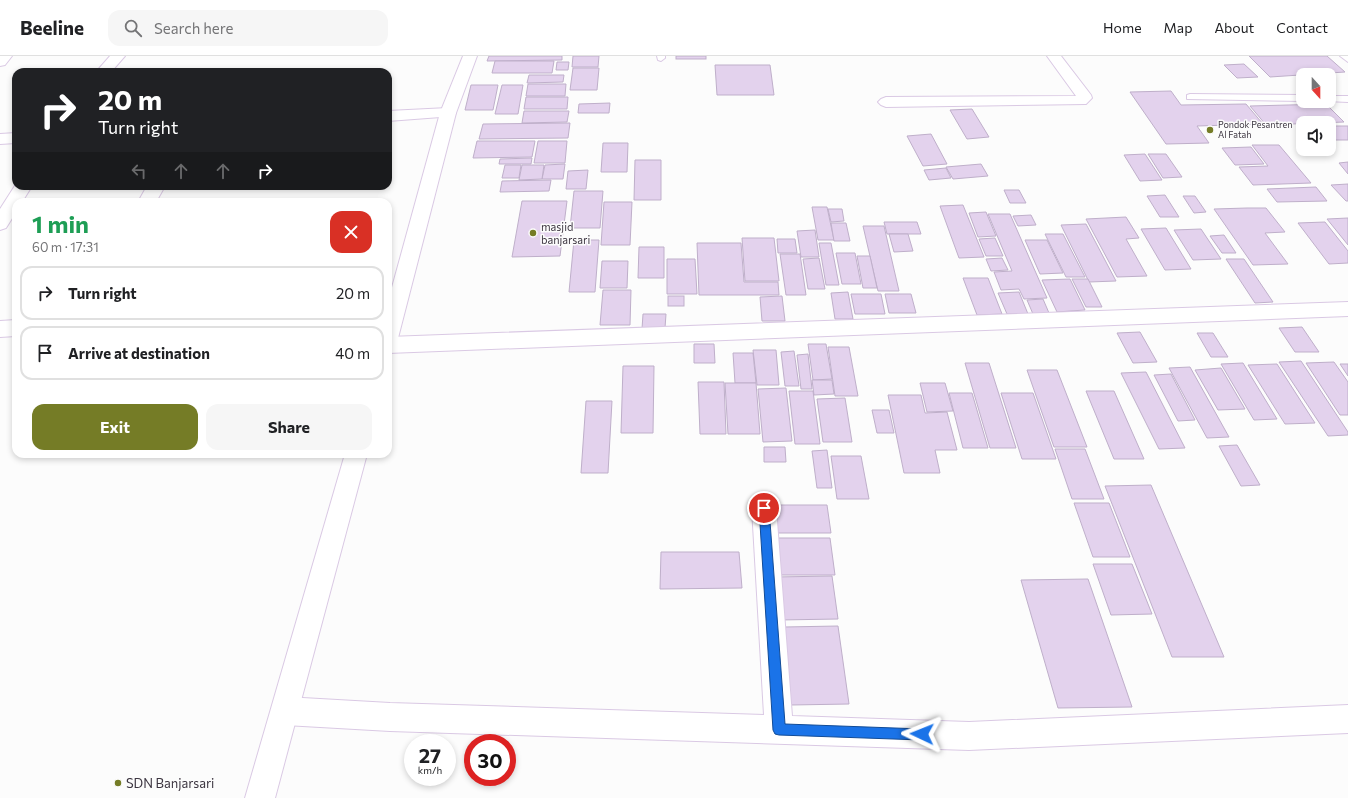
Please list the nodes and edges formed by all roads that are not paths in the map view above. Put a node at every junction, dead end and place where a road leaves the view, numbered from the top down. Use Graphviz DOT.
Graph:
graph roads {
  1 [pos="5,56"];
  2 [pos="118,56"];
  3 [pos="470,56"];
  4 [pos="1054,56"];
  5 [pos="1344,56"];
  6 [pos="1348,59"];
  7 [pos="0,62"];
  8 [pos="106,68"];
  9 [pos="1190,97"];
  10 [pos="1296,98"];
  11 [pos="1336,99"];
  12 [pos="1348,99"];
  13 [pos="886,102"];
  14 [pos="448,113"];
  15 [pos="392,116"];
  16 [pos="12,138"];
  17 [pos="0,139"];
  18 [pos="12,203"];
  19 [pos="0,224"];
  20 [pos="1348,309"];
  21 [pos="392,323"];
  22 [pos="12,328"];
  23 [pos="0,329"];
  24 [pos="392,345"];
  25 [pos="355,458"];
  26 [pos="764,508"];
  27 [pos="285,711"];
  28 [pos="1348,719"];
  29 [pos="779,730"];
  30 [pos="260,798"];
  1 -- 7 [label="street"];
  2 -- 8 [label="street"];
  3 -- 14 [label="street"];
  4 -- 13 [label="street"];
  5 -- 6 [label="lane"];
  9 -- 10 [label="lane"];
  11 -- 12 [label="lane"];
  14 -- 15 [label="street"];
  14 -- 21 [label="street"];
  16 -- 17 [label="street"];
  18 -- 19 [label="street"];
  20 -- 24 [label="street"];
  22 -- 23 [label="street"];
  25 -- 27 [label="street"];
  26 -- 29 [label="street"];
  27 -- 29 [label="street"];
  27 -- 30 [label="street"];
  28 -- 29 [label="street"];
}
